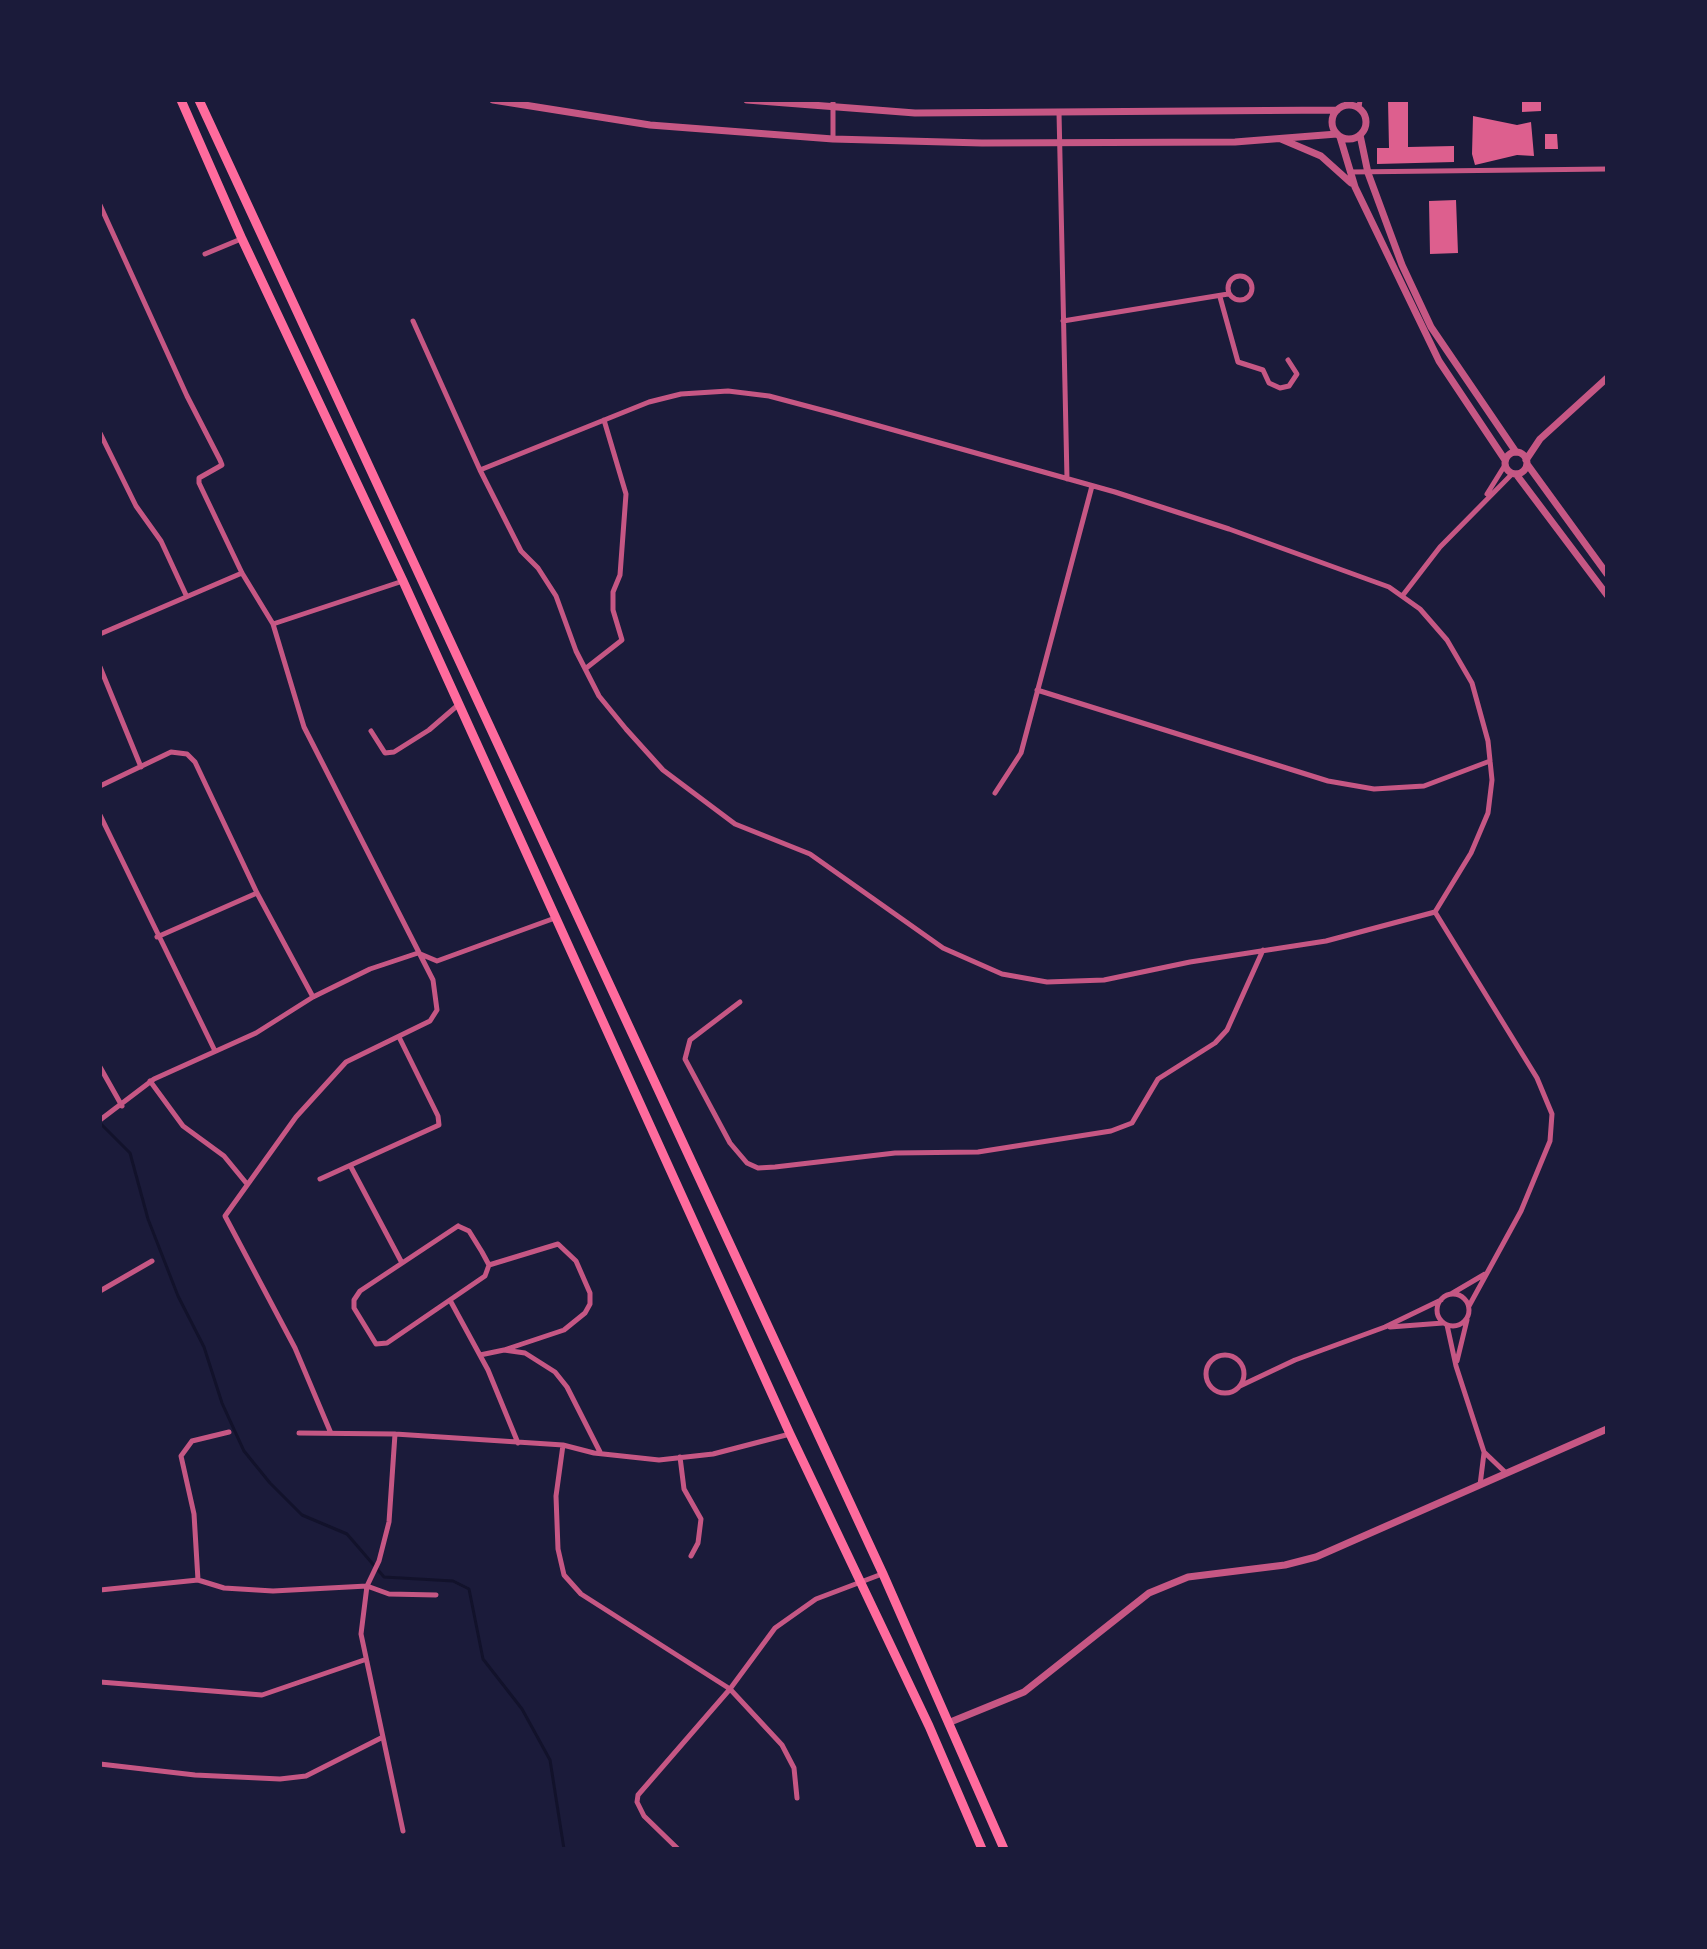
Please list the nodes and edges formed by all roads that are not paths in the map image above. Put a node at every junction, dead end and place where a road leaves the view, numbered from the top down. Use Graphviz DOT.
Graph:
graph roads {
  1 [pos="181,100"];
  2 [pos="199,100"];
  3 [pos="493,100"];
  4 [pos="747,100"];
  5 [pos="1346,102"];
  6 [pos="834,104"];
  7 [pos="1360,104"];
  8 [pos="1337,110"];
  9 [pos="1059,111"];
  10 [pos="1360,135"];
  11 [pos="1338,136"];
  12 [pos="833,139"];
  13 [pos="1279,139"];
  14 [pos="1058,141"];
  15 [pos="1607,169"];
  16 [pos="1350,172"];
  17 [pos="1368,173"];
  18 [pos="1355,187"];
  19 [pos="100,205"];
  20 [pos="242,239"];
  21 [pos="205,254"];
  22 [pos="1228,294"];
  23 [pos="1220,297"];
  24 [pos="413,321"];
  25 [pos="1063,321"];
  26 [pos="1288,360"];
  27 [pos="1607,378"];
  28 [pos="604,420"];
  29 [pos="100,433"];
  30 [pos="1540,439"];
  31 [pos="361,441"];
  32 [pos="343,450"];
  33 [pos="1517,452"];
  34 [pos="1527,462"];
  35 [pos="1505,463"];
  36 [pos="480,470"];
  37 [pos="1515,474"];
  38 [pos="1067,479"];
  39 [pos="1092,486"];
  40 [pos="1482,501"];
  41 [pos="242,573"];
  42 [pos="1607,574"];
  43 [pos="403,581"];
  44 [pos="186,595"];
  45 [pos="1403,595"];
  46 [pos="1607,595"];
  47 [pos="273,624"];
  48 [pos="100,634"];
  49 [pos="100,667"];
  50 [pos="585,669"];
  51 [pos="1037,690"];
  52 [pos="459,704"];
  53 [pos="371,731"];
  54 [pos="1490,761"];
  55 [pos="141,767"];
  56 [pos="100,786"];
  57 [pos="995,793"];
  58 [pos="100,815"];
  59 [pos="257,893"];
  60 [pos="1435,912"];
  61 [pos="556,917"];
  62 [pos="157,937"];
  63 [pos="1263,949"];
  64 [pos="418,953"];
  65 [pos="313,997"];
  66 [pos="740,1002"];
  67 [pos="399,1037"];
  68 [pos="215,1051"];
  69 [pos="100,1067"];
  70 [pos="150,1081"];
  71 [pos="122,1106"];
  72 [pos="101,1119"];
  73 [pos="351,1167"];
  74 [pos="320,1179"];
  75 [pos="247,1184"];
  76 [pos="152,1261"];
  77 [pos="402,1263"];
  78 [pos="489,1265"];
  79 [pos="1486,1274"];
  80 [pos="100,1291"];
  81 [pos="1451,1294"];
  82 [pos="1441,1300"];
  83 [pos="451,1302"];
  84 [pos="1469,1306"];
  85 [pos="1467,1318"];
  86 [pos="1445,1324"];
  87 [pos="1385,1327"];
  88 [pos="504,1350"];
  89 [pos="480,1355"];
  90 [pos="1456,1366"];
  91 [pos="1240,1386"];
  92 [pos="1607,1429"];
  93 [pos="330,1431"];
  94 [pos="229,1432"];
  95 [pos="299,1433"];
  96 [pos="395,1434"];
  97 [pos="790,1434"];
  98 [pos="518,1443"];
  99 [pos="563,1445"];
  100 [pos="1484,1452"];
  101 [pos="601,1453"];
  102 [pos="680,1457"];
  103 [pos="1507,1473"];
  104 [pos="1480,1485"];
  105 [pos="691,1556"];
  106 [pos="883,1574"];
  107 [pos="198,1580"];
  108 [pos="862,1582"];
  109 [pos="367,1586"];
  110 [pos="100,1590"];
  111 [pos="436,1595"];
  112 [pos="364,1660"];
  113 [pos="100,1682"];
  114 [pos="730,1689"];
  115 [pos="948,1723"];
  116 [pos="381,1738"];
  117 [pos="100,1764"];
  118 [pos="797,1798"];
  119 [pos="403,1831"];
  120 [pos="678,1849"];
  121 [pos="982,1849"];
  122 [pos="1004,1849"];
  1 -- 20 [label="highway"];
  2 -- 31 [label="highway"];
  3 -- 12 [label="street"];
  4 -- 6 [label="street"];
  5 -- 7 [label="street"];
  5 -- 8 [label="street"];
  6 -- 9 [label="street"];
  6 -- 12 [label="street"];
  7 -- 10 [label="street"];
  8 -- 9 [label="street"];
  8 -- 11 [label="street"];
  9 -- 14 [label="street"];
  10 -- 11 [label="street"];
  10 -- 17 [label="street"];
  11 -- 13 [label="street"];
  11 -- 16 [label="street"];
  12 -- 14 [label="street"];
  13 -- 14 [label="street"];
  13 -- 18 [label="street"];
  14 -- 25 [label="street"];
  15 -- 17 [label="street"];
  16 -- 17 [label="street"];
  16 -- 18 [label="street"];
  17 -- 33 [label="street"];
  18 -- 35 [label="street"];
  19 -- 41 [label="street"];
  20 -- 21 [label="street"];
  20 -- 32 [label="highway"];
  22 -- 22 [label="street"];
  22 -- 23 [label="street"];
  23 -- 25 [label="street"];
  23 -- 26 [label="street"];
  24 -- 36 [label="street"];
  25 -- 38 [label="street"];
  27 -- 30 [label="street"];
  28 -- 36 [label="street"];
  28 -- 38 [label="street"];
  28 -- 50 [label="street"];
  29 -- 44 [label="street"];
  30 -- 33 [label="street"];
  30 -- 34 [label="street"];
  31 -- 32 [label="highway"];
  31 -- 106 [label="highway"];
  32 -- 43 [label="highway"];
  33 -- 34 [label="street"];
  33 -- 35 [label="street"];
  34 -- 37 [label="street"];
  34 -- 42 [label="street"];
  35 -- 37 [label="street"];
  35 -- 40 [label="street"];
  36 -- 50 [label="street"];
  37 -- 40 [label="street"];
  37 -- 46 [label="street"];
  38 -- 39 [label="street"];
  39 -- 45 [label="street"];
  39 -- 51 [label="street"];
  40 -- 45 [label="street"];
  41 -- 44 [label="street"];
  41 -- 47 [label="street"];
  43 -- 47 [label="street"];
  43 -- 52 [label="highway"];
  44 -- 48 [label="street"];
  45 -- 54 [label="street"];
  47 -- 64 [label="street"];
  49 -- 55 [label="street"];
  50 -- 63 [label="street"];
  51 -- 54 [label="street"];
  51 -- 57 [label="street"];
  52 -- 53 [label="street"];
  52 -- 61 [label="highway"];
  54 -- 60 [label="street"];
  55 -- 56 [label="street"];
  55 -- 59 [label="street"];
  58 -- 62 [label="street"];
  59 -- 62 [label="street"];
  59 -- 65 [label="street"];
  60 -- 63 [label="street"];
  60 -- 79 [label="street"];
  61 -- 64 [label="street"];
  61 -- 97 [label="highway"];
  62 -- 68 [label="street"];
  63 -- 66 [label="street"];
  64 -- 65 [label="street"];
  64 -- 67 [label="street"];
  65 -- 68 [label="street"];
  67 -- 73 [label="street"];
  67 -- 75 [label="street"];
  68 -- 70 [label="street"];
  69 -- 71 [label="street"];
  70 -- 71 [label="street"];
  70 -- 75 [label="street"];
  71 -- 72 [label="street"];
  73 -- 74 [label="street"];
  73 -- 77 [label="street"];
  75 -- 93 [label="street"];
  76 -- 80 [label="street"];
  77 -- 78 [label="street"];
  77 -- 83 [label="street"];
  78 -- 83 [label="street"];
  78 -- 88 [label="street"];
  79 -- 81 [label="street"];
  79 -- 84 [label="street"];
  81 -- 82 [label="street"];
  81 -- 84 [label="street"];
  82 -- 86 [label="street"];
  82 -- 87 [label="street"];
  83 -- 89 [label="street"];
  84 -- 85 [label="street"];
  85 -- 86 [label="street"];
  85 -- 90 [label="street"];
  86 -- 87 [label="street"];
  86 -- 90 [label="street"];
  87 -- 91 [label="street"];
  88 -- 89 [label="street"];
  88 -- 101 [label="street"];
  89 -- 98 [label="street"];
  90 -- 100 [label="street"];
  91 -- 91 [label="street"];
  92 -- 103 [label="street"];
  93 -- 95 [label="street"];
  93 -- 96 [label="street"];
  94 -- 107 [label="street"];
  96 -- 98 [label="street"];
  96 -- 109 [label="street"];
  97 -- 102 [label="street"];
  97 -- 108 [label="highway"];
  98 -- 99 [label="street"];
  99 -- 101 [label="street"];
  99 -- 114 [label="street"];
  100 -- 103 [label="street"];
  100 -- 104 [label="street"];
  101 -- 102 [label="street"];
  102 -- 105 [label="street"];
  103 -- 104 [label="street"];
  104 -- 115 [label="street"];
  106 -- 108 [label="street"];
  106 -- 115 [label="highway"];
  107 -- 109 [label="street"];
  107 -- 110 [label="street"];
  108 -- 114 [label="street"];
  108 -- 121 [label="highway"];
  109 -- 111 [label="street"];
  109 -- 112 [label="street"];
  112 -- 113 [label="street"];
  112 -- 116 [label="street"];
  114 -- 118 [label="street"];
  114 -- 120 [label="street"];
  115 -- 122 [label="highway"];
  116 -- 117 [label="street"];
  116 -- 119 [label="street"];
}
